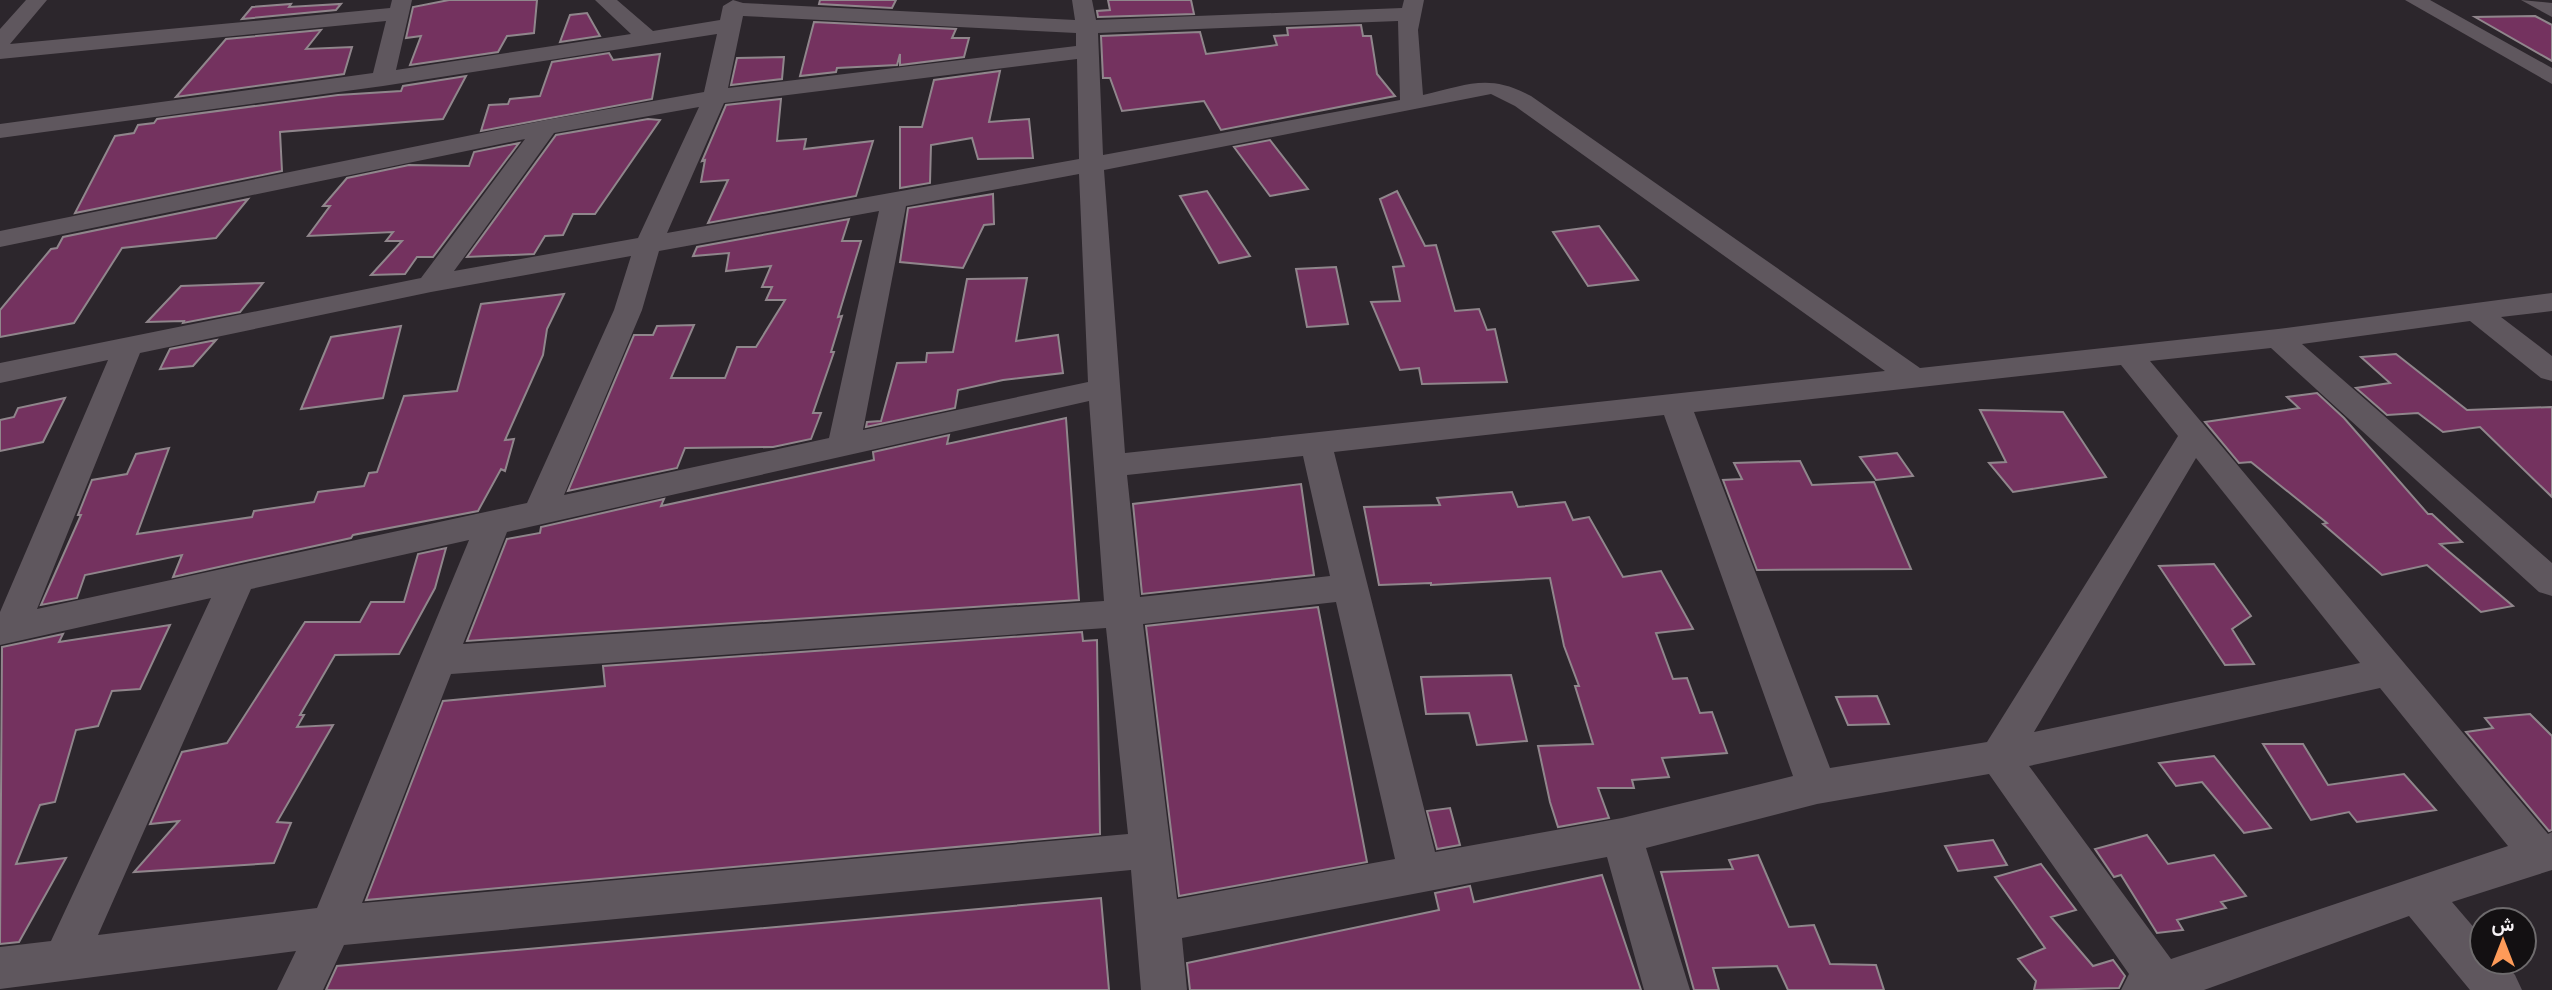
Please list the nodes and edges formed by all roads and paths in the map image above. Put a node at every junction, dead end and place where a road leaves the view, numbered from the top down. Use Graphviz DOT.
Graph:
graph roads {
  1 [pos="37,0"];
  2 [pos="605,0"];
  3 [pos="2415,0"];
  4 [pos="2531,0"];
  5 [pos="401,6"];
  6 [pos="1412,7"];
  7 [pos="1375,8"];
  8 [pos="244,10"];
  9 [pos="733,11"];
  10 [pos="2552,11"];
  11 [pos="1085,26"];
  12 [pos="230,29"];
  13 [pos="648,38"];
  14 [pos="0,42"];
  15 [pos="0,52"];
  16 [pos="2552,77"];
  17 [pos="383,79"];
  18 [pos="715,97"];
  19 [pos="1412,104"];
  20 [pos="546,127"];
  21 [pos="0,131"];
  22 [pos="1094,164"];
  23 [pos="894,201"];
  24 [pos="0,239"];
  25 [pos="647,247"];
  26 [pos="431,284"];
  27 [pos="2552,302"];
  28 [pos="2475,311"];
  29 [pos="2278,338"];
  30 [pos="129,345"];
  31 [pos="2127,353"];
  32 [pos="2552,370"];
  33 [pos="0,373"];
  34 [pos="1912,376"];
  35 [pos="1104,388"];
  36 [pos="1675,402"];
  37 [pos="2194,435"];
  38 [pos="1316,443"];
  39 [pos="844,444"];
  40 [pos="1110,466"];
  41 [pos="540,512"];
  42 [pos="492,523"];
  43 [pos="237,580"];
  44 [pos="2552,583"];
  45 [pos="1351,587"];
  46 [pos="1123,613"];
  47 [pos="5,630"];
  48 [pos="437,660"];
  49 [pos="2391,671"];
  50 [pos="1999,755"];
  51 [pos="1816,787"];
  52 [pos="1622,836"];
  53 [pos="1152,850"];
  54 [pos="2546,853"];
  55 [pos="1419,872"];
  56 [pos="2417,894"];
  57 [pos="1159,922"];
  58 [pos="331,926"];
  59 [pos="64,961"];
  60 [pos="0,968"];
  61 [pos="2153,987"];
  62 [pos="300,990"];
  63 [pos="1164,990"];
  64 [pos="1667,990"];
  65 [pos="2499,990"];
  1 -- 14 [label="street"];
  2 -- 13 [label="street"];
  3 -- 16 [label="street"];
  4 -- 10 [label="street"];
  5 -- 12 [label="street"];
  5 -- 17 [label="street"];
  6 -- 7 [label="street"];
  6 -- 19 [label="street"];
  7 -- 11 [label="street"];
  8 -- 12 [label="street"];
  9 -- 11 [label="street"];
  9 -- 13 [label="street"];
  9 -- 18 [label="street"];
  11 -- 18 [label="street"];
  11 -- 22 [label="street"];
  12 -- 15 [label="street"];
  13 -- 17 [label="street"];
  17 -- 21 [label="street"];
  18 -- 20 [label="street"];
  18 -- 25 [label="street"];
  19 -- 22 [label="street"];
  19 -- 34 [label="street"];
  20 -- 24 [label="street"];
  20 -- 26 [label="street"];
  22 -- 23 [label="street"];
  22 -- 35 [label="street"];
  23 -- 25 [label="street"];
  23 -- 39 [label="street"];
  25 -- 26 [label="street"];
  25 -- 41 [label="street"];
  26 -- 30 [label="street"];
  27 -- 28 [label="street"];
  28 -- 29 [label="street"];
  28 -- 32 [label="street"];
  29 -- 31 [label="street"];
  29 -- 44 [label="street"];
  30 -- 33 [label="street"];
  30 -- 47 [label="street"];
  31 -- 34 [label="street"];
  31 -- 37 [label="street"];
  34 -- 36 [label="street"];
  35 -- 39 [label="street"];
  35 -- 40 [label="street"];
  36 -- 38 [label="street"];
  36 -- 51 [label="street"];
  37 -- 49 [label="street"];
  37 -- 50 [label="street"];
  38 -- 40 [label="street"];
  38 -- 45 [label="street"];
  39 -- 41 [label="street"];
  40 -- 46 [label="street"];
  41 -- 42 [label="street"];
  42 -- 43 [label="street"];
  42 -- 48 [label="street"];
  43 -- 47 [label="street"];
  43 -- 59 [label="street"];
  45 -- 46 [label="street"];
  45 -- 55 [label="street"];
  46 -- 48 [label="street"];
  46 -- 53 [label="street"];
  48 -- 58 [label="street"];
  49 -- 50 [label="street"];
  49 -- 54 [label="street"];
  50 -- 51 [label="street"];
  50 -- 61 [label="street"];
  51 -- 52 [label="street"];
  52 -- 55 [label="street"];
  52 -- 64 [label="street"];
  53 -- 57 [label="street"];
  53 -- 58 [label="street"];
  54 -- 56 [label="street"];
  55 -- 57 [label="street"];
  56 -- 61 [label="street"];
  56 -- 65 [label="street"];
  57 -- 63 [label="street"];
  58 -- 59 [label="street"];
  58 -- 62 [label="street"];
  59 -- 60 [label="street"];
}
